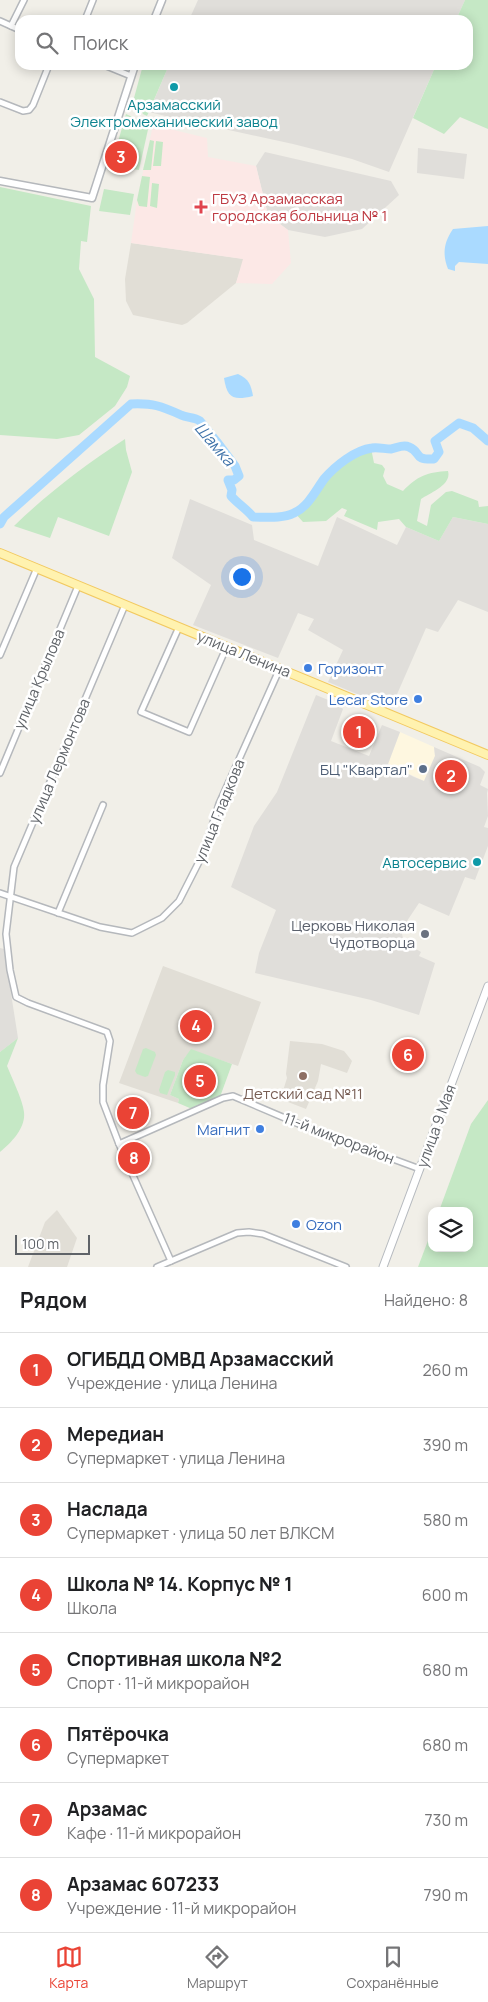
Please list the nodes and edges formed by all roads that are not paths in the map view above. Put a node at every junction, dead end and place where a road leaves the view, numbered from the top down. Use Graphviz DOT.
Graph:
graph roads {
  1 [pos="24,0"];
  2 [pos="93,0"];
  3 [pos="162,0"];
  4 [pos="16,15"];
  5 [pos="87,15"];
  6 [pos="156,15"];
  7 [pos="15,18"];
  8 [pos="0,21"];
  9 [pos="11,26"];
  10 [pos="15,28"];
  11 [pos="47,70"];
  12 [pos="116,70"];
  13 [pos="134,70"];
  14 [pos="131,76"];
  15 [pos="0,102"];
  16 [pos="0,181"];
  17 [pos="0,553"];
  18 [pos="37,568"];
  19 [pos="78,586"];
  20 [pos="124,605"];
  21 [pos="179,627"];
  22 [pos="227,646"];
  23 [pos="0,656"];
  24 [pos="280,668"];
  25 [pos="488,755"];
  26 [pos="0,773"];
  27 [pos="103,805"];
  28 [pos="0,893"];
  29 [pos="9,897"];
  30 [pos="58,913"];
  31 [pos="7,920"];
  32 [pos="0,921"];
  33 [pos="488,986"];
  34 [pos="119,1144"];
  35 [pos="420,1169"];
  36 [pos="171,1261"];
  37 [pos="157,1267"];
  38 [pos="346,1267"];
  39 [pos="383,1267"];
  1 -- 4 [label="street"];
  2 -- 5 [label="street"];
  3 -- 6 [label="street"];
  7 -- 9 [label="street"];
  8 -- 9 [label="street"];
  9 -- 10 [label="street"];
  11 -- 15 [label="street"];
  12 -- 14 [label="street"];
  13 -- 14 [label="street"];
  14 -- 16 [label="street"];
  17 -- 18 [label="main road, улица Ленина"];
  18 -- 19 [label="main road, улица Ленина"];
  18 -- 23 [label="street"];
  19 -- 20 [label="main road, улица Ленина"];
  19 -- 26 [label="street, улица Крылова"];
  20 -- 21 [label="main road, улица Ленина"];
  20 -- 29 [label="street, улица Лермонтова"];
  21 -- 22 [label="main road, улица Ленина"];
  21 -- 22 [label="street"];
  22 -- 24 [label="main road, улица Ленина"];
  24 -- 25 [label="main road, улица Ленина"];
  24 -- 30 [label="street, улица Гладкова"];
  27 -- 30 [label="street"];
  28 -- 29 [label="street"];
  29 -- 30 [label="street"];
  29 -- 31 [label="street, улица Лермонтова"];
  31 -- 32 [label="street"];
  31 -- 34 [label="street"];
  33 -- 35 [label="main road, улица 9 Мая"];
  34 -- 35 [label="street, 11-й микрорайон"];
  34 -- 36 [label="street"];
  35 -- 39 [label="main road, улица 9 Мая"];
  36 -- 37 [label="street"];
  36 -- 38 [label="street"];
}
